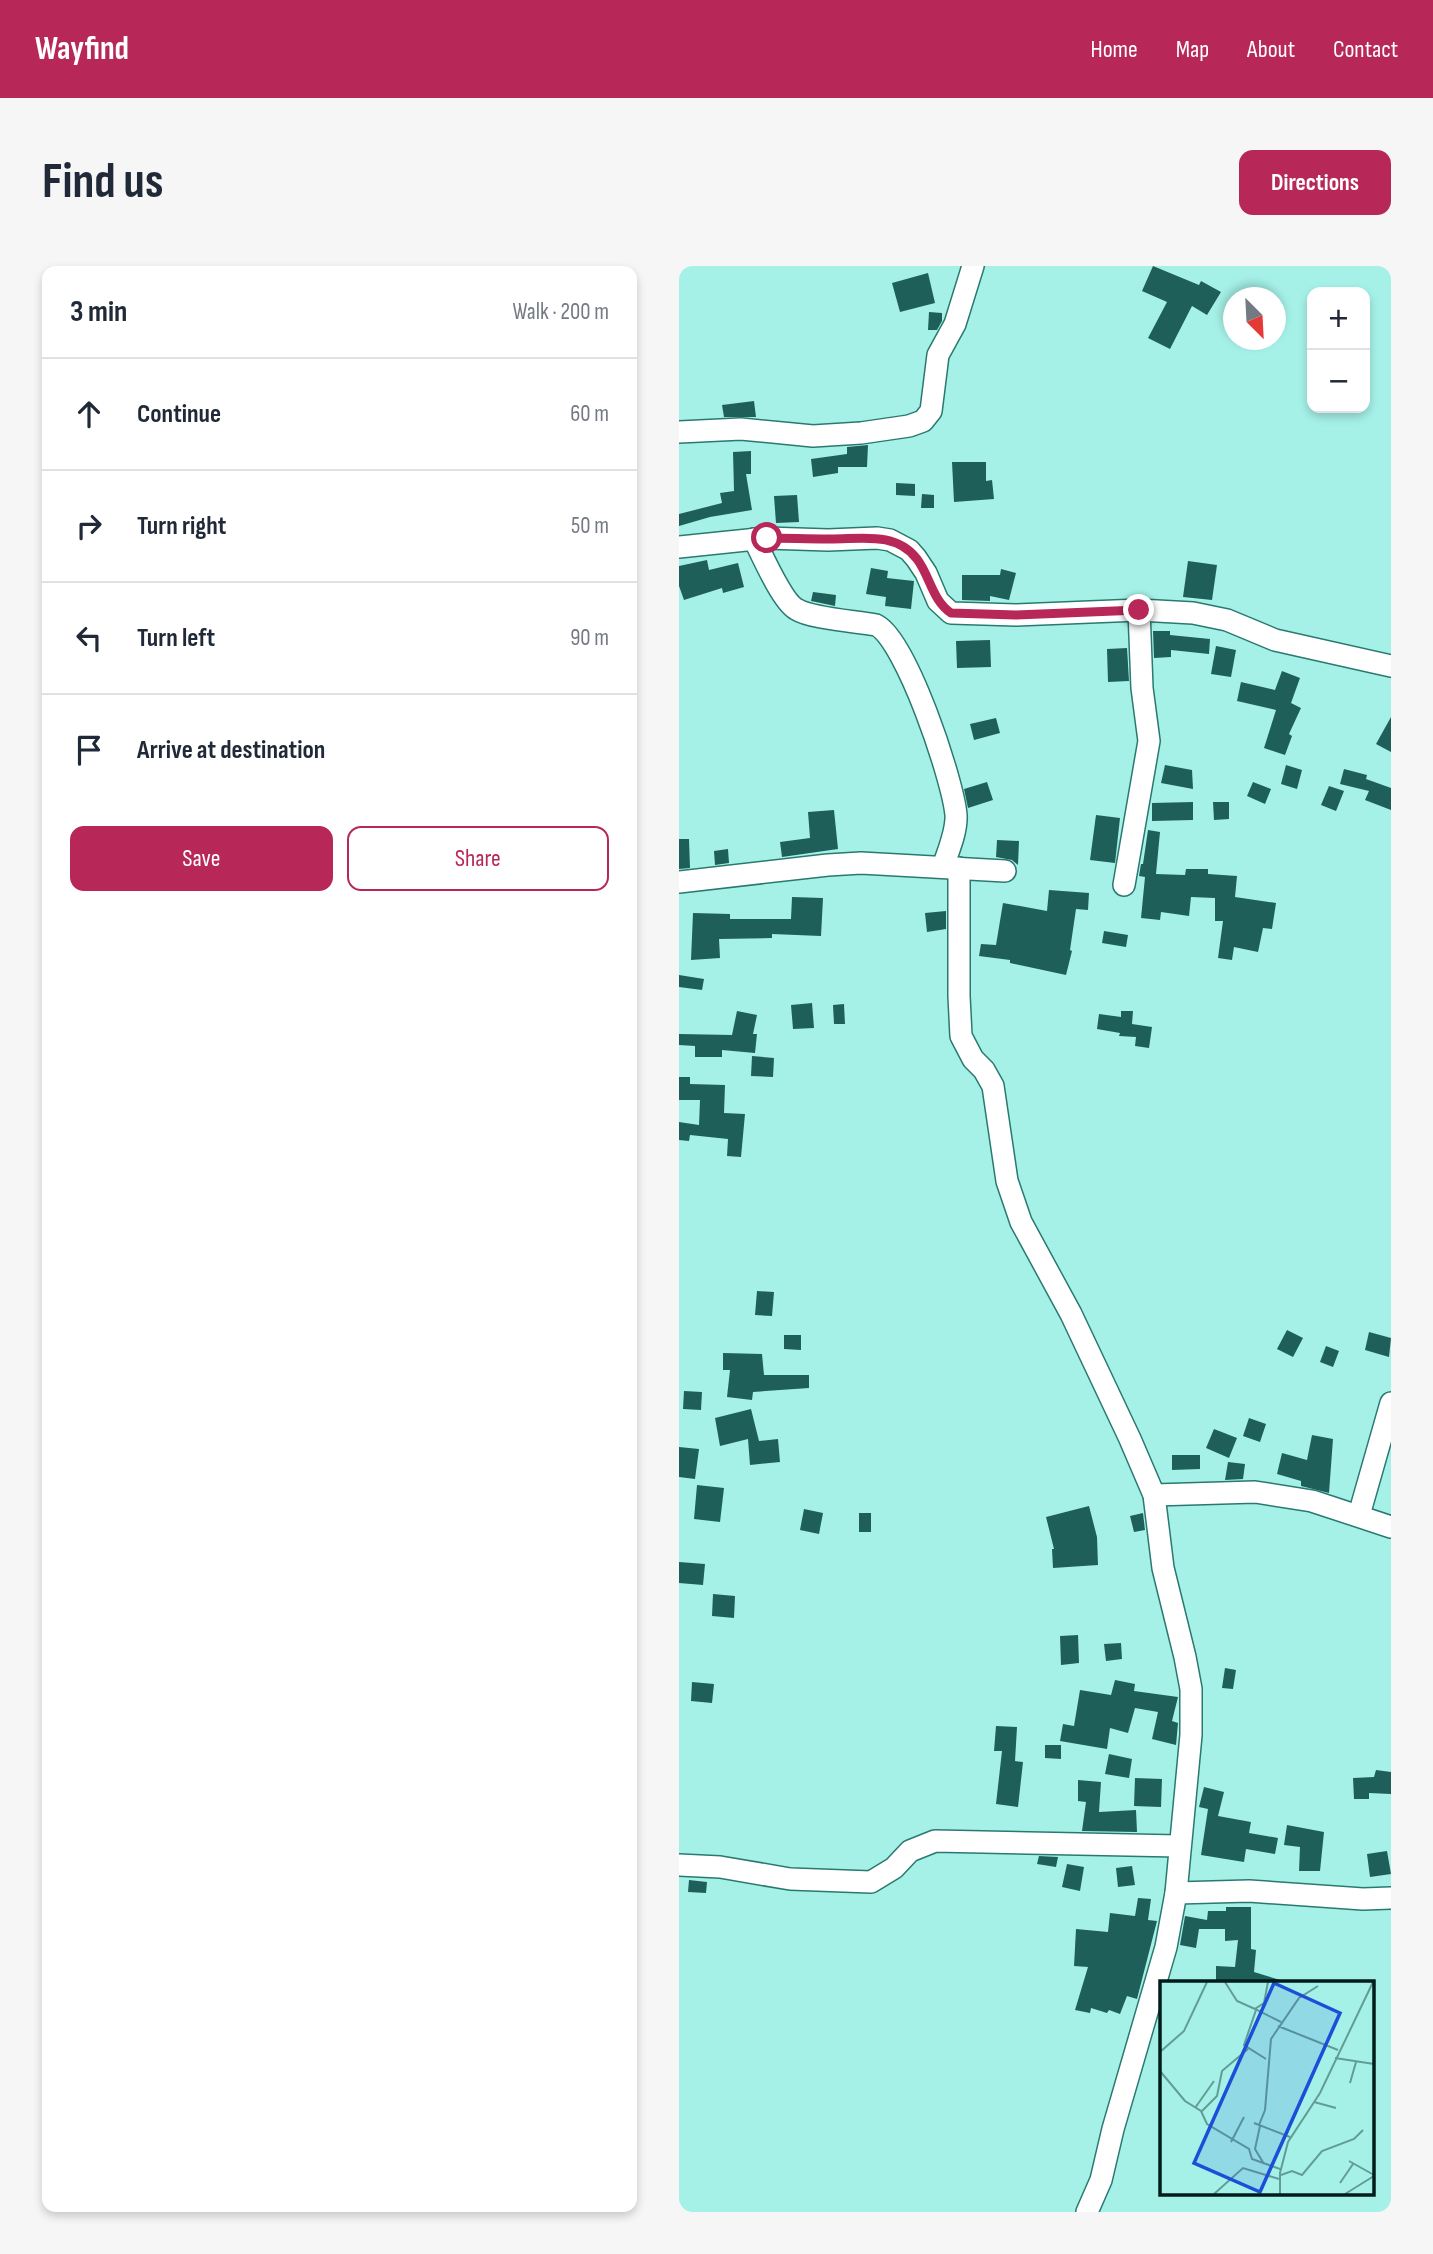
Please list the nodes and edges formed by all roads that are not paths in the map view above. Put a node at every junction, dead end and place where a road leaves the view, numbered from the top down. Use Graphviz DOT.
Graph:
graph roads {
  1 [pos="973,266"];
  2 [pos="679,432"];
  3 [pos="754,539"];
  4 [pos="679,547"];
  5 [pos="1139,610"];
  6 [pos="1391,666"];
  7 [pos="951,867"];
  8 [pos="1005,871"];
  9 [pos="679,882"];
  10 [pos="1123,885"];
  11 [pos="1391,1403"];
  12 [pos="1154,1495"];
  13 [pos="1359,1515"];
  14 [pos="1391,1527"];
  15 [pos="1179,1846"];
  16 [pos="679,1864"];
  17 [pos="1176,1893"];
  18 [pos="1391,1898"];
  19 [pos="1087,2212"];
  1 -- 2 [label="street"];
  3 -- 4 [label="street"];
  3 -- 5 [label="street"];
  3 -- 7 [label="street"];
  5 -- 6 [label="street"];
  5 -- 10 [label="street"];
  7 -- 8 [label="street"];
  7 -- 9 [label="street"];
  7 -- 12 [label="street"];
  11 -- 13 [label="street"];
  12 -- 13 [label="street"];
  12 -- 15 [label="street"];
  13 -- 14 [label="street"];
  15 -- 16 [label="street"];
  15 -- 17 [label="street"];
  17 -- 18 [label="street"];
  17 -- 19 [label="street"];
}
